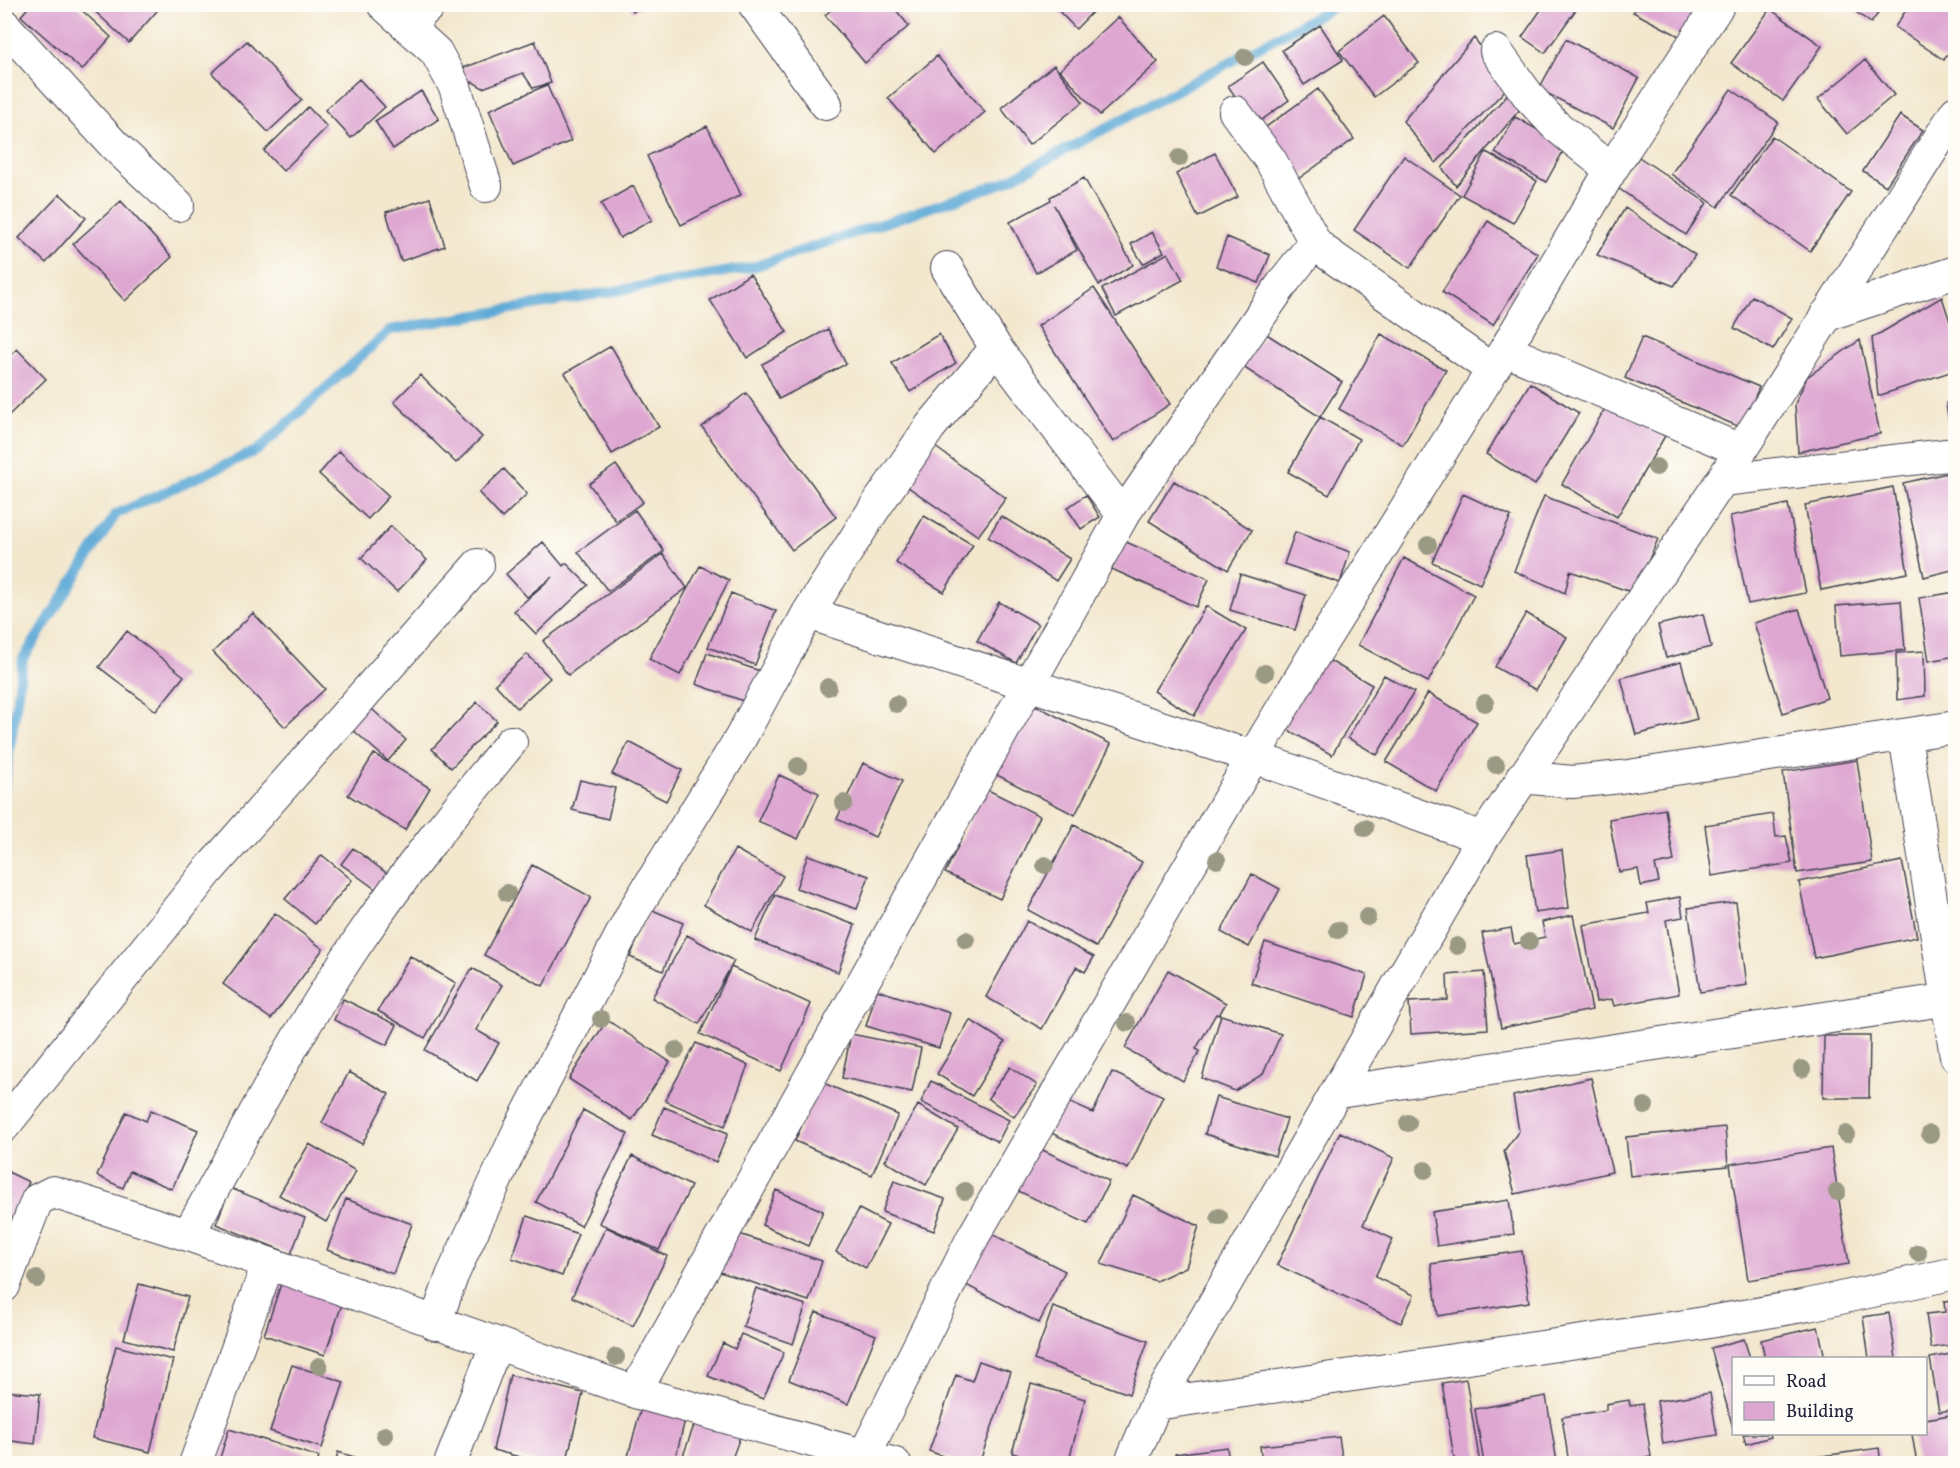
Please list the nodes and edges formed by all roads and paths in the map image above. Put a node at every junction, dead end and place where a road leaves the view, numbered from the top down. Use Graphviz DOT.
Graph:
graph roads {
  1 [pos="383,4"];
  2 [pos="430,4"];
  3 [pos="754,4"];
  4 [pos="1719,4"];
  5 [pos="4,26"];
  6 [pos="407,26"];
  7 [pos="1496,51"];
  8 [pos="826,104"];
  9 [pos="1235,112"];
  10 [pos="1956,112"];
  11 [pos="1611,170"];
  12 [pos="486,186"];
  13 [pos="178,205"];
  14 [pos="1315,242"];
  15 [pos="947,268"];
  16 [pos="1956,272"];
  17 [pos="1826,315"];
  18 [pos="996,348"];
  19 [pos="1498,359"];
  20 [pos="1740,450"];
  21 [pos="1956,454"];
  22 [pos="1722,480"];
  23 [pos="1123,515"];
  24 [pos="478,565"];
  25 [pos="808,613"];
  26 [pos="1027,686"];
  27 [pos="1956,727"];
  28 [pos="1905,736"];
  29 [pos="511,742"];
  30 [pos="1253,757"];
  31 [pos="1522,777"];
  32 [pos="1483,838"];
  33 [pos="1951,999"];
  34 [pos="1956,1056"];
  35 [pos="1339,1092"];
  36 [pos="4,1126"];
  37 [pos="188,1235"];
  38 [pos="268,1264"];
  39 [pos="1956,1273"];
  40 [pos="4,1286"];
  41 [pos="435,1324"];
  42 [pos="496,1345"];
  43 [pos="635,1392"];
  44 [pos="1156,1404"];
  45 [pos="865,1454"];
  46 [pos="195,1464"];
  47 [pos="450,1464"];
  48 [pos="895,1464"];
  49 [pos="1130,1464"];
  1 -- 6 [label="street"];
  2 -- 6 [label="street"];
  3 -- 8 [label="street"];
  4 -- 11 [label="street"];
  5 -- 13 [label="street"];
  6 -- 12 [label="street"];
  7 -- 11 [label="street"];
  9 -- 14 [label="street"];
  10 -- 17 [label="street"];
  11 -- 19 [label="street"];
  14 -- 19 [label="street"];
  14 -- 23 [label="street"];
  15 -- 18 [label="street"];
  16 -- 17 [label="street"];
  17 -- 20 [label="street"];
  18 -- 23 [label="street"];
  18 -- 25 [label="street"];
  19 -- 20 [label="street"];
  19 -- 30 [label="street"];
  20 -- 22 [label="street"];
  21 -- 22 [label="street"];
  22 -- 31 [label="street"];
  23 -- 26 [label="street"];
  24 -- 36 [label="street"];
  25 -- 26 [label="street"];
  25 -- 41 [label="street"];
  26 -- 30 [label="street"];
  26 -- 43 [label="street"];
  27 -- 28 [label="street"];
  28 -- 31 [label="street"];
  28 -- 33 [label="street"];
  29 -- 37 [label="street"];
  30 -- 32 [label="street"];
  30 -- 45 [label="street"];
  31 -- 32 [label="street"];
  32 -- 35 [label="street"];
  33 -- 34 [label="street"];
  33 -- 35 [label="street"];
  35 -- 44 [label="street"];
  37 -- 38 [label="street"];
  37 -- 40 [label="street"];
  38 -- 41 [label="street"];
  38 -- 46 [label="street"];
  39 -- 44 [label="street"];
  41 -- 42 [label="street"];
  42 -- 43 [label="street"];
  42 -- 47 [label="street"];
  43 -- 45 [label="street"];
  44 -- 49 [label="street"];
  45 -- 48 [label="street"];
}
